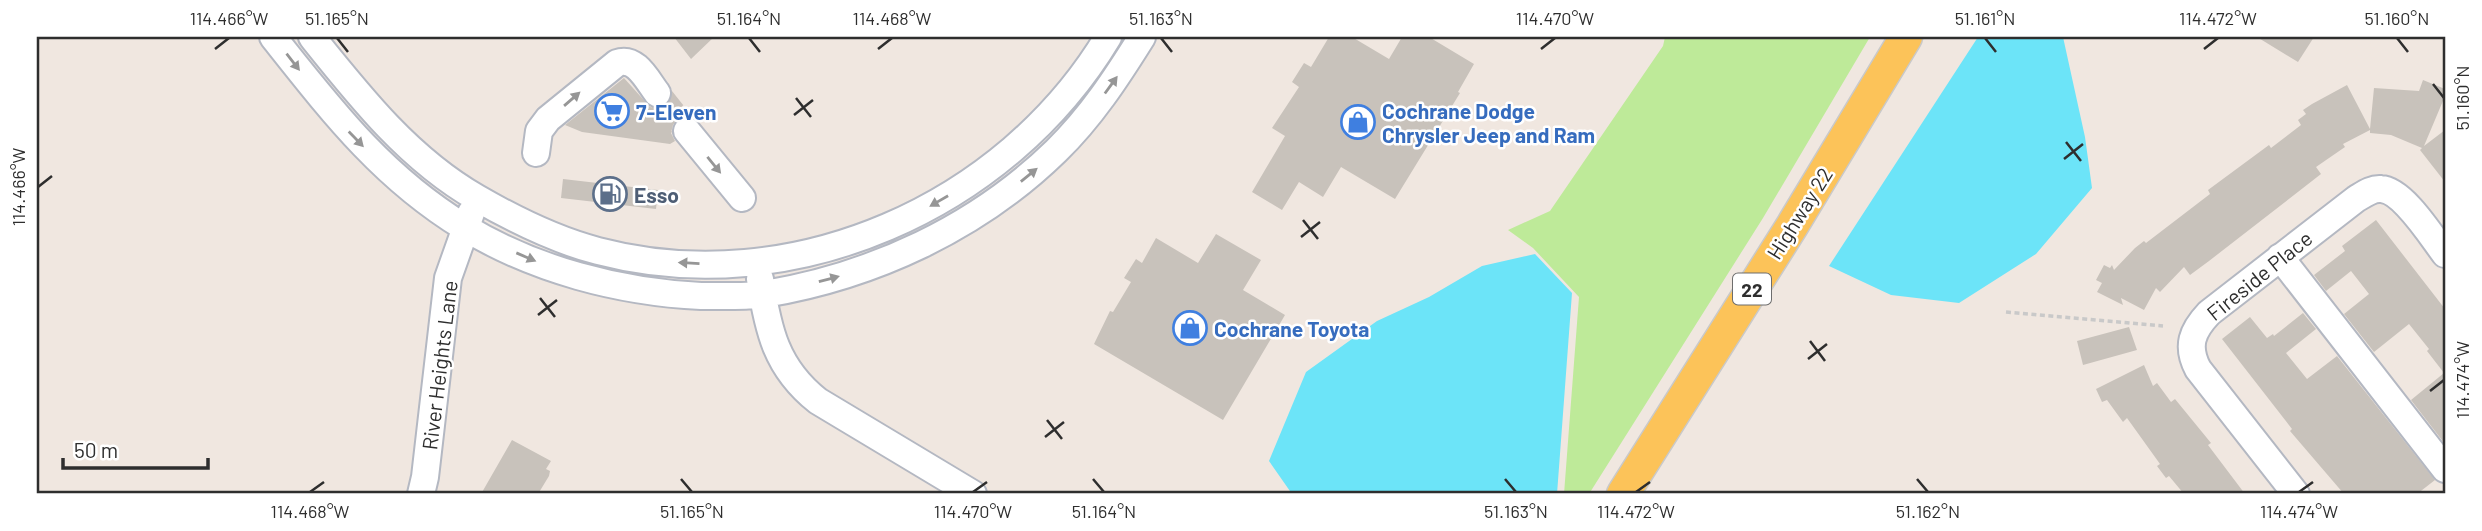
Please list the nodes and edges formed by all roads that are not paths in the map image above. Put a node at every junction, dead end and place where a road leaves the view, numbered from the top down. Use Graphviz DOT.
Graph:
graph roads {
  1 [pos="273,37"];
  2 [pos="312,37"];
  3 [pos="1108,37"];
  4 [pos="1142,37"];
  5 [pos="1906,37"];
  6 [pos="657,93"];
  7 [pos="1050,114"];
  8 [pos="687,131"];
  9 [pos="1076,131"];
  10 [pos="536,153"];
  11 [pos="477,198"];
  12 [pos="742,198"];
  13 [pos="464,228"];
  14 [pos="2445,254"];
  15 [pos="2280,257"];
  16 [pos="758,261"];
  17 [pos="763,295"];
  18 [pos="2445,469"];
  19 [pos="421,494"];
  20 [pos="973,494"];
  21 [pos="1623,494"];
  22 [pos="2296,494"];
  1 -- 13 [label="street, one-way"];
  2 -- 11 [label="street"];
  3 -- 7 [label="street"];
  9 -- 4 [label="street, one-way"];
  5 -- 21 [label="main road, Highway 22 / 22"];
  10 -- 6 [label="street, one-way"];
  7 -- 9 [label="street"];
  7 -- 16 [label="street, one-way"];
  8 -- 12 [label="street, one-way"];
  17 -- 9 [label="street, one-way"];
  11 -- 13 [label="street, River Heights Lane"];
  16 -- 11 [label="street, one-way"];
  13 -- 17 [label="street, one-way"];
  13 -- 19 [label="street, River Heights Lane"];
  14 -- 15 [label="street, Fireside Place"];
  15 -- 18 [label="street"];
  15 -- 22 [label="street, Fireside Place"];
  16 -- 17 [label="street"];
  17 -- 20 [label="street"];
}
